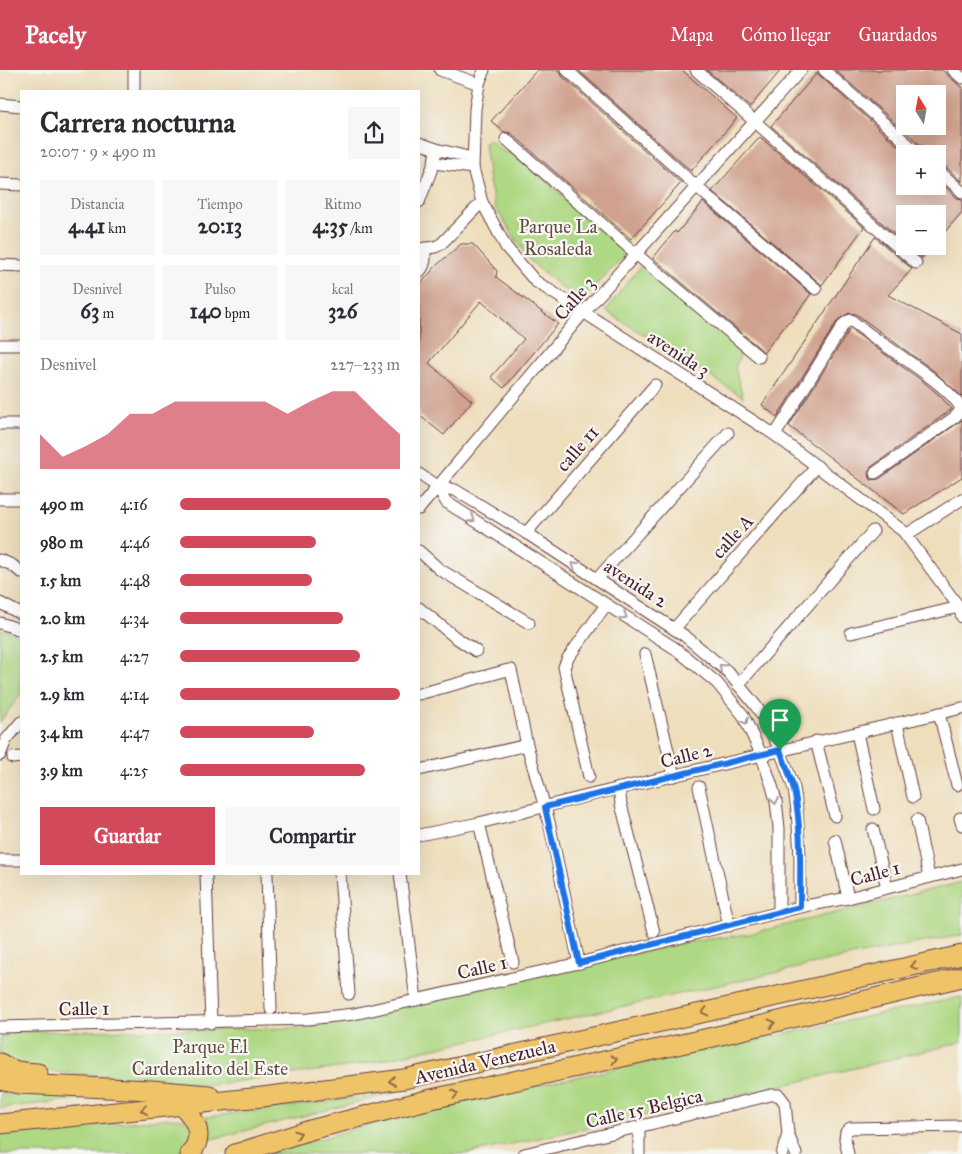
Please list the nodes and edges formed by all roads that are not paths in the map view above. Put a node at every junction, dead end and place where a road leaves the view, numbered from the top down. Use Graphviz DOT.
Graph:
graph roads {
  1 [pos="134,70"];
  2 [pos="440,70"];
  3 [pos="484,70"];
  4 [pos="567,70"];
  5 [pos="696,70"];
  6 [pos="802,70"];
  7 [pos="824,70"];
  8 [pos="953,70"];
  9 [pos="962,78"];
  10 [pos="479,84"];
  11 [pos="134,90"];
  12 [pos="0,104"];
  13 [pos="20,106"];
  14 [pos="755,120"];
  15 [pos="506,139"];
  16 [pos="420,143"];
  17 [pos="909,145"];
  18 [pos="436,149"];
  19 [pos="434,163"];
  20 [pos="472,163"];
  21 [pos="946,177"];
  22 [pos="0,184"];
  23 [pos="20,185"];
  24 [pos="697,186"];
  25 [pos="962,192"];
  26 [pos="420,199"];
  27 [pos="482,202"];
  28 [pos="422,249"];
  29 [pos="636,254"];
  30 [pos="916,263"];
  31 [pos="0,265"];
  32 [pos="20,266"];
  33 [pos="420,271"];
  34 [pos="816,289"];
  35 [pos="583,312"];
  36 [pos="0,345"];
  37 [pos="20,345"];
  38 [pos="759,357"];
  39 [pos="655,385"];
  40 [pos="0,424"];
  41 [pos="20,424"];
  42 [pos="728,433"];
  43 [pos="775,434"];
  44 [pos="818,466"];
  45 [pos="875,473"];
  46 [pos="420,475"];
  47 [pos="438,487"];
  48 [pos="0,499"];
  49 [pos="20,499"];
  50 [pos="962,499"];
  51 [pos="420,508"];
  52 [pos="873,531"];
  53 [pos="526,533"];
  54 [pos="906,535"];
  55 [pos="420,552"];
  56 [pos="0,560"];
  57 [pos="20,571"];
  58 [pos="597,579"];
  59 [pos="0,603"];
  60 [pos="606,605"];
  61 [pos="420,609"];
  62 [pos="961,612"];
  63 [pos="20,613"];
  64 [pos="0,623"];
  65 [pos="529,623"];
  66 [pos="674,629"];
  67 [pos="20,630"];
  68 [pos="851,633"];
  69 [pos="476,651"];
  70 [pos="645,654"];
  71 [pos="738,685"];
  72 [pos="420,694"];
  73 [pos="962,708"];
  74 [pos="939,713"];
  75 [pos="20,723"];
  76 [pos="897,723"];
  77 [pos="857,733"];
  78 [pos="816,741"];
  79 [pos="527,744"];
  80 [pos="780,750"];
  81 [pos="761,754"];
  82 [pos="0,755"];
  83 [pos="420,770"];
  84 [pos="674,776"];
  85 [pos="589,777"];
  86 [pos="956,785"];
  87 [pos="699,787"];
  88 [pos="619,788"];
  89 [pos="913,797"];
  90 [pos="545,807"];
  91 [pos="874,809"];
  92 [pos="835,816"];
  93 [pos="917,820"];
  94 [pos="479,823"];
  95 [pos="873,829"];
  96 [pos="420,835"];
  97 [pos="835,840"];
  98 [pos="0,860"];
  99 [pos="20,860"];
  100 [pos="962,869"];
  101 [pos="206,875"];
  102 [pos="267,875"];
  103 [pos="340,875"];
  104 [pos="400,875"];
  105 [pos="929,877"];
  106 [pos="887,888"];
  107 [pos="848,898"];
  108 [pos="800,907"];
  109 [pos="778,913"];
  110 [pos="729,926"];
  111 [pos="654,932"];
  112 [pos="962,955"];
  113 [pos="513,962"];
  114 [pos="579,963"];
  115 [pos="962,977"];
  116 [pos="349,994"];
  117 [pos="416,1000"];
  118 [pos="271,1010"];
  119 [pos="211,1023"];
  120 [pos="0,1027"];
  121 [pos="0,1063"];
  122 [pos="0,1080"];
  123 [pos="151,1090"];
  124 [pos="170,1092"];
  125 [pos="262,1098"];
  126 [pos="183,1106"];
  127 [pos="0,1124"];
  128 [pos="962,1126"];
  129 [pos="639,1127"];
  130 [pos="788,1134"];
  131 [pos="190,1154"];
  132 [pos="235,1154"];
  133 [pos="524,1154"];
  134 [pos="639,1154"];
  135 [pos="782,1154"];
  136 [pos="796,1154"];
  137 [pos="848,1154"];
  1 -- 11 [label="street"];
  2 -- 10 [label="street"];
  3 -- 10 [label="street, avenida 3"];
  4 -- 24 [label="street"];
  5 -- 14 [label="street"];
  6 -- 14 [label="street, Calle 3"];
  7 -- 17 [label="street"];
  8 -- 9 [label="street"];
  10 -- 20 [label="street, avenida 3"];
  12 -- 13 [label="street"];
  14 -- 24 [label="street, Calle 3"];
  14 -- 30 [label="street"];
  15 -- 29 [label="street"];
  16 -- 18 [label="street"];
  18 -- 19 [label="street"];
  18 -- 20 [label="street"];
  19 -- 20 [label="street"];
  19 -- 26 [label="street"];
  20 -- 27 [label="street, avenida 3"];
  21 -- 25 [label="street"];
  22 -- 23 [label="street"];
  24 -- 29 [label="street, Calle 3"];
  24 -- 34 [label="street"];
  27 -- 28 [label="street"];
  27 -- 35 [label="street, avenida 3"];
  28 -- 33 [label="street"];
  29 -- 35 [label="street, Calle 3"];
  29 -- 38 [label="street"];
  31 -- 32 [label="street"];
  35 -- 43 [label="street, avenida 3"];
  35 -- 47 [label="street, Calle 3"];
  36 -- 37 [label="street"];
  39 -- 53 [label="street, calle 11"];
  40 -- 41 [label="street"];
  42 -- 58 [label="street"];
  43 -- 44 [label="street, avenida 3"];
  43 -- 45 [label="street"];
  44 -- 54 [label="street, avenida 3"];
  44 -- 66 [label="street, calle A"];
  46 -- 47 [label="street"];
  47 -- 51 [label="street, Calle 3"];
  47 -- 53 [label="street, avenida 2"];
  47 -- 60 [label="street, one-way"];
  48 -- 49 [label="street"];
  50 -- 54 [label="street"];
  52 -- 71 [label="street"];
  58 -- 53 [label="street, avenida 2, one-way"];
  54 -- 62 [label="street, avenida 3"];
  55 -- 65 [label="street"];
  56 -- 57 [label="street"];
  58 -- 66 [label="street, avenida 2"];
  59 -- 63 [label="street"];
  60 -- 81 [label="street, one-way"];
  60 -- 85 [label="street"];
  61 -- 69 [label="street"];
  62 -- 68 [label="street"];
  64 -- 67 [label="street"];
  71 -- 66 [label="street, avenida 2, one-way"];
  70 -- 84 [label="street"];
  71 -- 80 [label="street, avenida 2"];
  72 -- 79 [label="street"];
  73 -- 74 [label="street, Calle 2"];
  74 -- 76 [label="street, Calle 2"];
  74 -- 86 [label="street"];
  75 -- 82 [label="street"];
  76 -- 77 [label="street, Calle 2"];
  76 -- 89 [label="street"];
  77 -- 78 [label="street, Calle 2"];
  77 -- 91 [label="street"];
  78 -- 80 [label="street, Calle 2"];
  78 -- 92 [label="street"];
  79 -- 83 [label="street"];
  79 -- 90 [label="street"];
  80 -- 81 [label="street, Calle 2"];
  80 -- 108 [label="street, avenida 2"];
  81 -- 84 [label="street, Calle 2"];
  81 -- 109 [label="street, one-way"];
  84 -- 88 [label="street, Calle 2"];
  87 -- 110 [label="street"];
  88 -- 90 [label="street, Calle 2"];
  88 -- 111 [label="street"];
  90 -- 94 [label="street, Calle 2"];
  90 -- 114 [label="street"];
  93 -- 105 [label="street"];
  94 -- 96 [label="street, Calle 2"];
  94 -- 113 [label="street, Calle 1"];
  95 -- 106 [label="street"];
  97 -- 107 [label="street"];
  98 -- 99 [label="street"];
  100 -- 105 [label="street, Calle 1"];
  101 -- 119 [label="street"];
  102 -- 118 [label="street"];
  103 -- 116 [label="street"];
  104 -- 117 [label="street"];
  105 -- 106 [label="street, Calle 1"];
  106 -- 107 [label="street, Calle 1"];
  107 -- 108 [label="street, Calle 1"];
  108 -- 109 [label="street, Calle 1"];
  109 -- 110 [label="street, Calle 1"];
  110 -- 114 [label="street, Calle 1"];
  112 -- 125 [label="main road, Avenida Venezuela, one-way"];
  114 -- 117 [label="street, Calle 1"];
  132 -- 115 [label="main road, Avenida Venezuela, one-way"];
  117 -- 119 [label="street, Calle 1"];
  119 -- 120 [label="street, Calle 1"];
  121 -- 123 [label="main road"];
  122 -- 123 [label="main road"];
  123 -- 124 [label="main road"];
  124 -- 125 [label="main road"];
  124 -- 126 [label="main road"];
  125 -- 126 [label="main road, Avenida Venezuela"];
  126 -- 127 [label="main road, Avenida Venezuela, one-way"];
  126 -- 131 [label="main road"];
  128 -- 137 [label="street"];
  129 -- 130 [label="street, Calle 15 Belgica"];
  129 -- 133 [label="street, Calle 15 Belgica"];
  129 -- 134 [label="street"];
  130 -- 135 [label="street"];
  130 -- 136 [label="street"];
}
